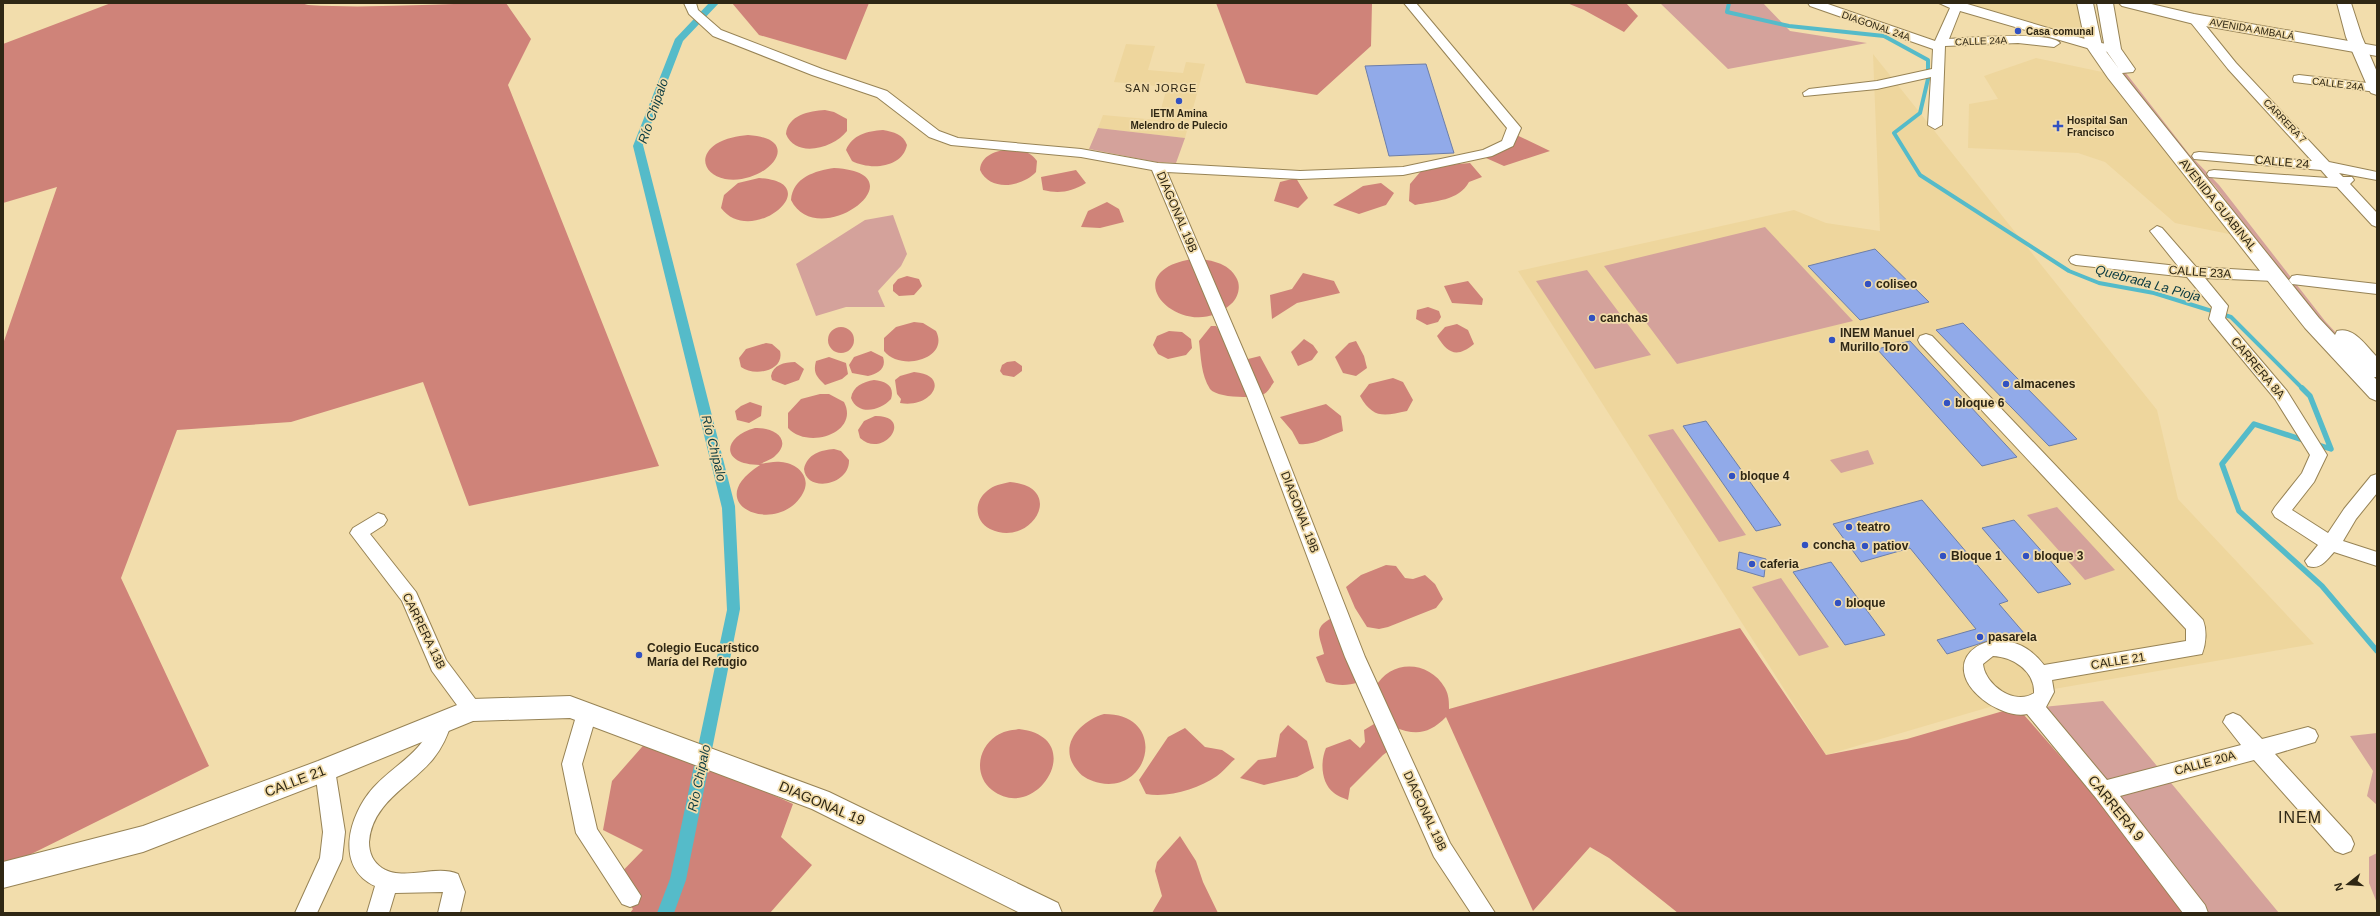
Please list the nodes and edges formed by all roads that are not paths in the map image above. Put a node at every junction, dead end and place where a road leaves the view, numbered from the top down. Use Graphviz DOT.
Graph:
graph roads {
  1 [pos="1410,3"];
  2 [pos="1814,3"];
  3 [pos="2085,3"];
  4 [pos="2104,3"];
  5 [pos="2127,3"];
  6 [pos="2168,3"];
  7 [pos="2344,3"];
  8 [pos="1953,4"];
  9 [pos="692,7"];
  10 [pos="2194,19"];
  11 [pos="2377,40"];
  12 [pos="2357,43"];
  13 [pos="1939,45"];
  14 [pos="2094,46"];
  15 [pos="2113,49"];
  16 [pos="2377,51"];
  17 [pos="1936,72"];
  18 [pos="2300,79"];
  19 [pos="2377,89"];
  20 [pos="1809,93"];
  21 [pos="1935,125"];
  22 [pos="2198,156"];
  23 [pos="2327,166"];
  24 [pos="1158,167"];
  25 [pos="2214,174"];
  26 [pos="2371,175"];
  27 [pos="2340,183"];
  28 [pos="2377,222"];
  29 [pos="2157,231"];
  30 [pos="2076,260"];
  31 [pos="2192,272"];
  32 [pos="2275,276"];
  33 [pos="2297,280"];
  34 [pos="2377,289"];
  35 [pos="1926,340"];
  36 [pos="2377,370"];
  37 [pos="2377,393"];
  38 [pos="2377,481"];
  39 [pos="378,520"];
  40 [pos="2331,544"];
  41 [pos="2377,559"];
  42 [pos="2314,561"];
  43 [pos="2040,674"];
  44 [pos="2032,705"];
  45 [pos="472,710"];
  46 [pos="587,713"];
  47 [pos="442,721"];
  48 [pos="2233,722"];
  49 [pos="2308,736"];
  50 [pos="2258,749"];
  51 [pos="325,770"];
  52 [pos="2103,791"];
  53 [pos="2343,844"];
  54 [pos="3,875"];
  55 [pos="388,882"];
  56 [pos="630,896"];
  57 [pos="306,913"];
  58 [pos="378,913"];
  59 [pos="449,913"];
  60 [pos="1048,913"];
  61 [pos="1484,913"];
  62 [pos="2197,913"];
  1 -- 24 [label="street"];
  2 -- 13 [label="street, DIAGONAL 24A"];
  3 -- 14 [label="main road, AVENIDA GUABINAL"];
  4 -- 15 [label="main road, AVENIDA GUABINAL"];
  5 -- 10 [label="main road, AVENIDA AMBALÁ"];
  6 -- 12 [label="main road, AVENIDA AMBALÁ"];
  7 -- 12 [label="street"];
  8 -- 13 [label="street"];
  8 -- 14 [label="street"];
  9 -- 24 [label="street, DIAGONAL 19B"];
  10 -- 12 [label="main road, AVENIDA AMBALÁ"];
  10 -- 23 [label="street, CARRERA 7"];
  11 -- 12 [label="main road, AVENIDA AMBALÁ"];
  12 -- 16 [label="main road, AVENIDA AMBALÁ"];
  12 -- 19 [label="street"];
  13 -- 14 [label="street, CALLE 24A"];
  13 -- 17 [label="street"];
  14 -- 15 [label="street"];
  14 -- 32 [label="main road, AVENIDA GUABINAL"];
  15 -- 22 [label="main road, AVENIDA GUABINAL"];
  17 -- 20 [label="street"];
  17 -- 21 [label="street"];
  18 -- 19 [label="street, CALLE 24A"];
  22 -- 23 [label="street, CALLE 24"];
  22 -- 25 [label="main road, AVENIDA GUABINAL"];
  23 -- 26 [label="street, CALLE 24"];
  23 -- 27 [label="street, CARRERA 7"];
  24 -- 61 [label="street, DIAGONAL 19B"];
  25 -- 27 [label="street, CALLE 24"];
  25 -- 33 [label="main road, AVENIDA GUABINAL"];
  26 -- 27 [label="street, CALLE 24"];
  27 -- 28 [label="street, CARRERA 7"];
  29 -- 31 [label="street, CARRERA 8A"];
  30 -- 31 [label="street, CALLE 23A"];
  31 -- 32 [label="street, CALLE 23A"];
  31 -- 40 [label="street, CARRERA 8A"];
  32 -- 37 [label="main road, AVENIDA GUABINAL"];
  33 -- 34 [label="street"];
  33 -- 36 [label="main road, AVENIDA GUABINAL"];
  35 -- 43 [label="street, CALLE 21"];
  38 -- 40 [label="street"];
  39 -- 45 [label="street, CARRERA 13B"];
  40 -- 41 [label="street"];
  40 -- 42 [label="street"];
  43 -- 44 [label="street"];
  43 -- 44 [label="street"];
  44 -- 52 [label="street, CARRERA 9"];
  45 -- 46 [label="street, CALLE 21"];
  45 -- 47 [label="street, CALLE 21"];
  46 -- 56 [label="street"];
  46 -- 60 [label="street, DIAGONAL 19"];
  47 -- 51 [label="street, CALLE 21"];
  47 -- 55 [label="street"];
  48 -- 50 [label="street"];
  49 -- 50 [label="street, CALLE 20A"];
  50 -- 52 [label="street, CALLE 20A"];
  50 -- 53 [label="street"];
  51 -- 54 [label="street, CALLE 21"];
  51 -- 57 [label="street"];
  52 -- 62 [label="street, CARRERA 9"];
  55 -- 58 [label="street"];
  55 -- 59 [label="street"];
}
